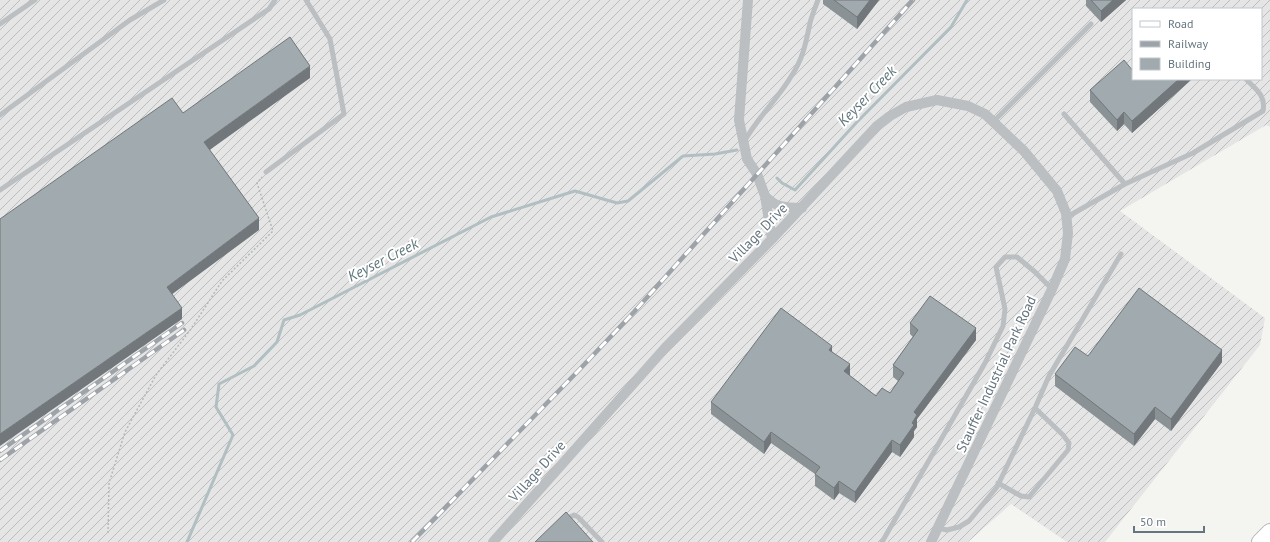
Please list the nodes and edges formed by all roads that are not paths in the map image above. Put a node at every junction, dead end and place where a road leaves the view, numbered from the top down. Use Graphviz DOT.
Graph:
graph roads {
  1 [pos="35,0"];
  2 [pos="164,0"];
  3 [pos="275,0"];
  4 [pos="306,0"];
  5 [pos="748,0"];
  6 [pos="818,0"];
  7 [pos="0,24"];
  8 [pos="1091,24"];
  9 [pos="1247,80"];
  10 [pos="1064,114"];
  11 [pos="0,115"];
  12 [pos="994,121"];
  13 [pos="744,143"];
  14 [pos="266,172"];
  15 [pos="1125,184"];
  16 [pos="0,190"];
  17 [pos="765,196"];
  18 [pos="802,208"];
  19 [pos="1067,215"];
  20 [pos="772,239"];
  21 [pos="1121,254"];
  22 [pos="1052,289"];
  23 [pos="1035,408"];
  24 [pos="998,484"];
  25 [pos="560,524"];
  26 [pos="938,528"];
  27 [pos="1270,532"];
  28 [pos="493,542"];
  29 [pos="602,542"];
  30 [pos="882,542"];
  31 [pos="931,542"];
  32 [pos="1260,542"];
  1 -- 7 [label="lane"];
  2 -- 11 [label="lane"];
  3 -- 16 [label="lane"];
  4 -- 14 [label="lane"];
  5 -- 13 [label="street"];
  6 -- 13 [label="lane"];
  8 -- 12 [label="lane"];
  9 -- 15 [label="lane"];
  10 -- 15 [label="lane"];
  12 -- 18 [label="street, Village Drive"];
  12 -- 19 [label="street, Village Drive"];
  13 -- 17 [label="street"];
  15 -- 19 [label="lane"];
  17 -- 18 [label="street"];
  17 -- 20 [label="street"];
  18 -- 20 [label="street, Village Drive"];
  19 -- 22 [label="street, Stauffer Industrial Park Road"];
  20 -- 28 [label="street, Village Drive"];
  21 -- 23 [label="lane"];
  22 -- 26 [label="street, Stauffer Industrial Park Road"];
  22 -- 30 [label="lane"];
  23 -- 24 [label="lane"];
  23 -- 24 [label="lane"];
  24 -- 26 [label="lane"];
  25 -- 29 [label="lane"];
  26 -- 31 [label="street, Stauffer Industrial Park Road"];
  27 -- 32 [label="main road"];
}
